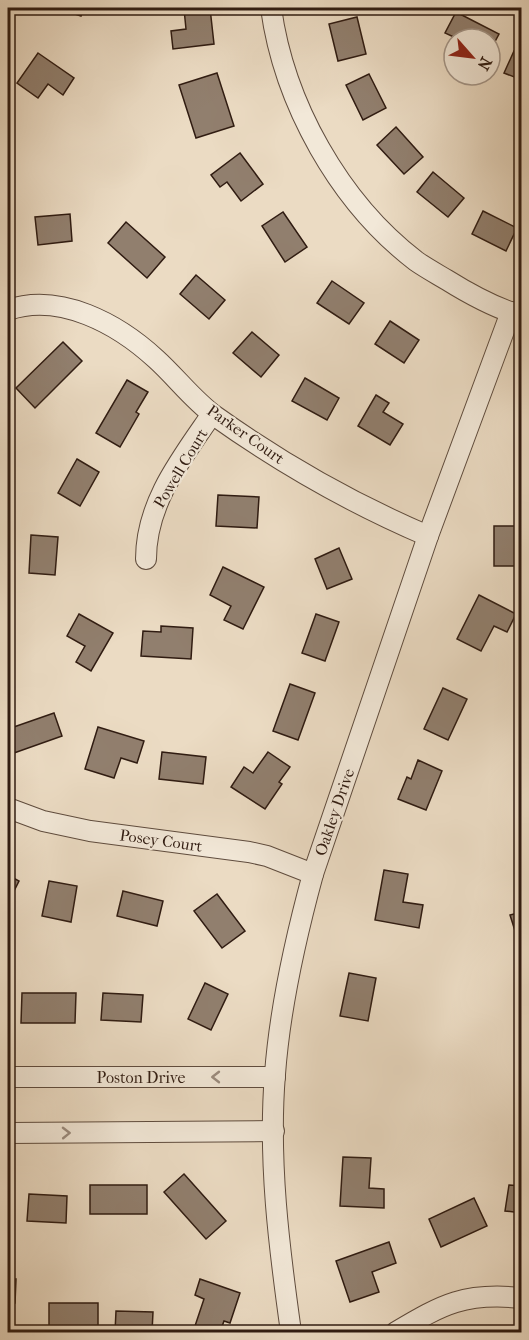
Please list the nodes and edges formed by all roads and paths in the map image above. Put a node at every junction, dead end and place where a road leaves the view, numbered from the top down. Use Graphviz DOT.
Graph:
graph roads {
  1 [pos="272,8"];
  2 [pos="8,310"];
  3 [pos="516,314"];
  4 [pos="212,414"];
  5 [pos="428,536"];
  6 [pos="146,559"];
  7 [pos="8,808"];
  8 [pos="314,874"];
  9 [pos="8,1077"];
  10 [pos="274,1077"];
  11 [pos="274,1131"];
  12 [pos="8,1133"];
  13 [pos="522,1298"];
  14 [pos="291,1332"];
  15 [pos="396,1332"];
  1 -- 3 [label="street"];
  2 -- 4 [label="street, Parker Court"];
  3 -- 5 [label="street, Oakley Drive"];
  4 -- 5 [label="street, Parker Court"];
  4 -- 6 [label="street, Powell Court"];
  5 -- 8 [label="street, Oakley Drive"];
  7 -- 8 [label="street, Posey Court"];
  8 -- 10 [label="street, Oakley Drive"];
  10 -- 9 [label="street, Poston Drive, one-way"];
  10 -- 11 [label="street, Oakley Drive"];
  12 -- 11 [label="street, one-way"];
  11 -- 14 [label="street, Oakley Drive"];
  13 -- 15 [label="street"];
}
